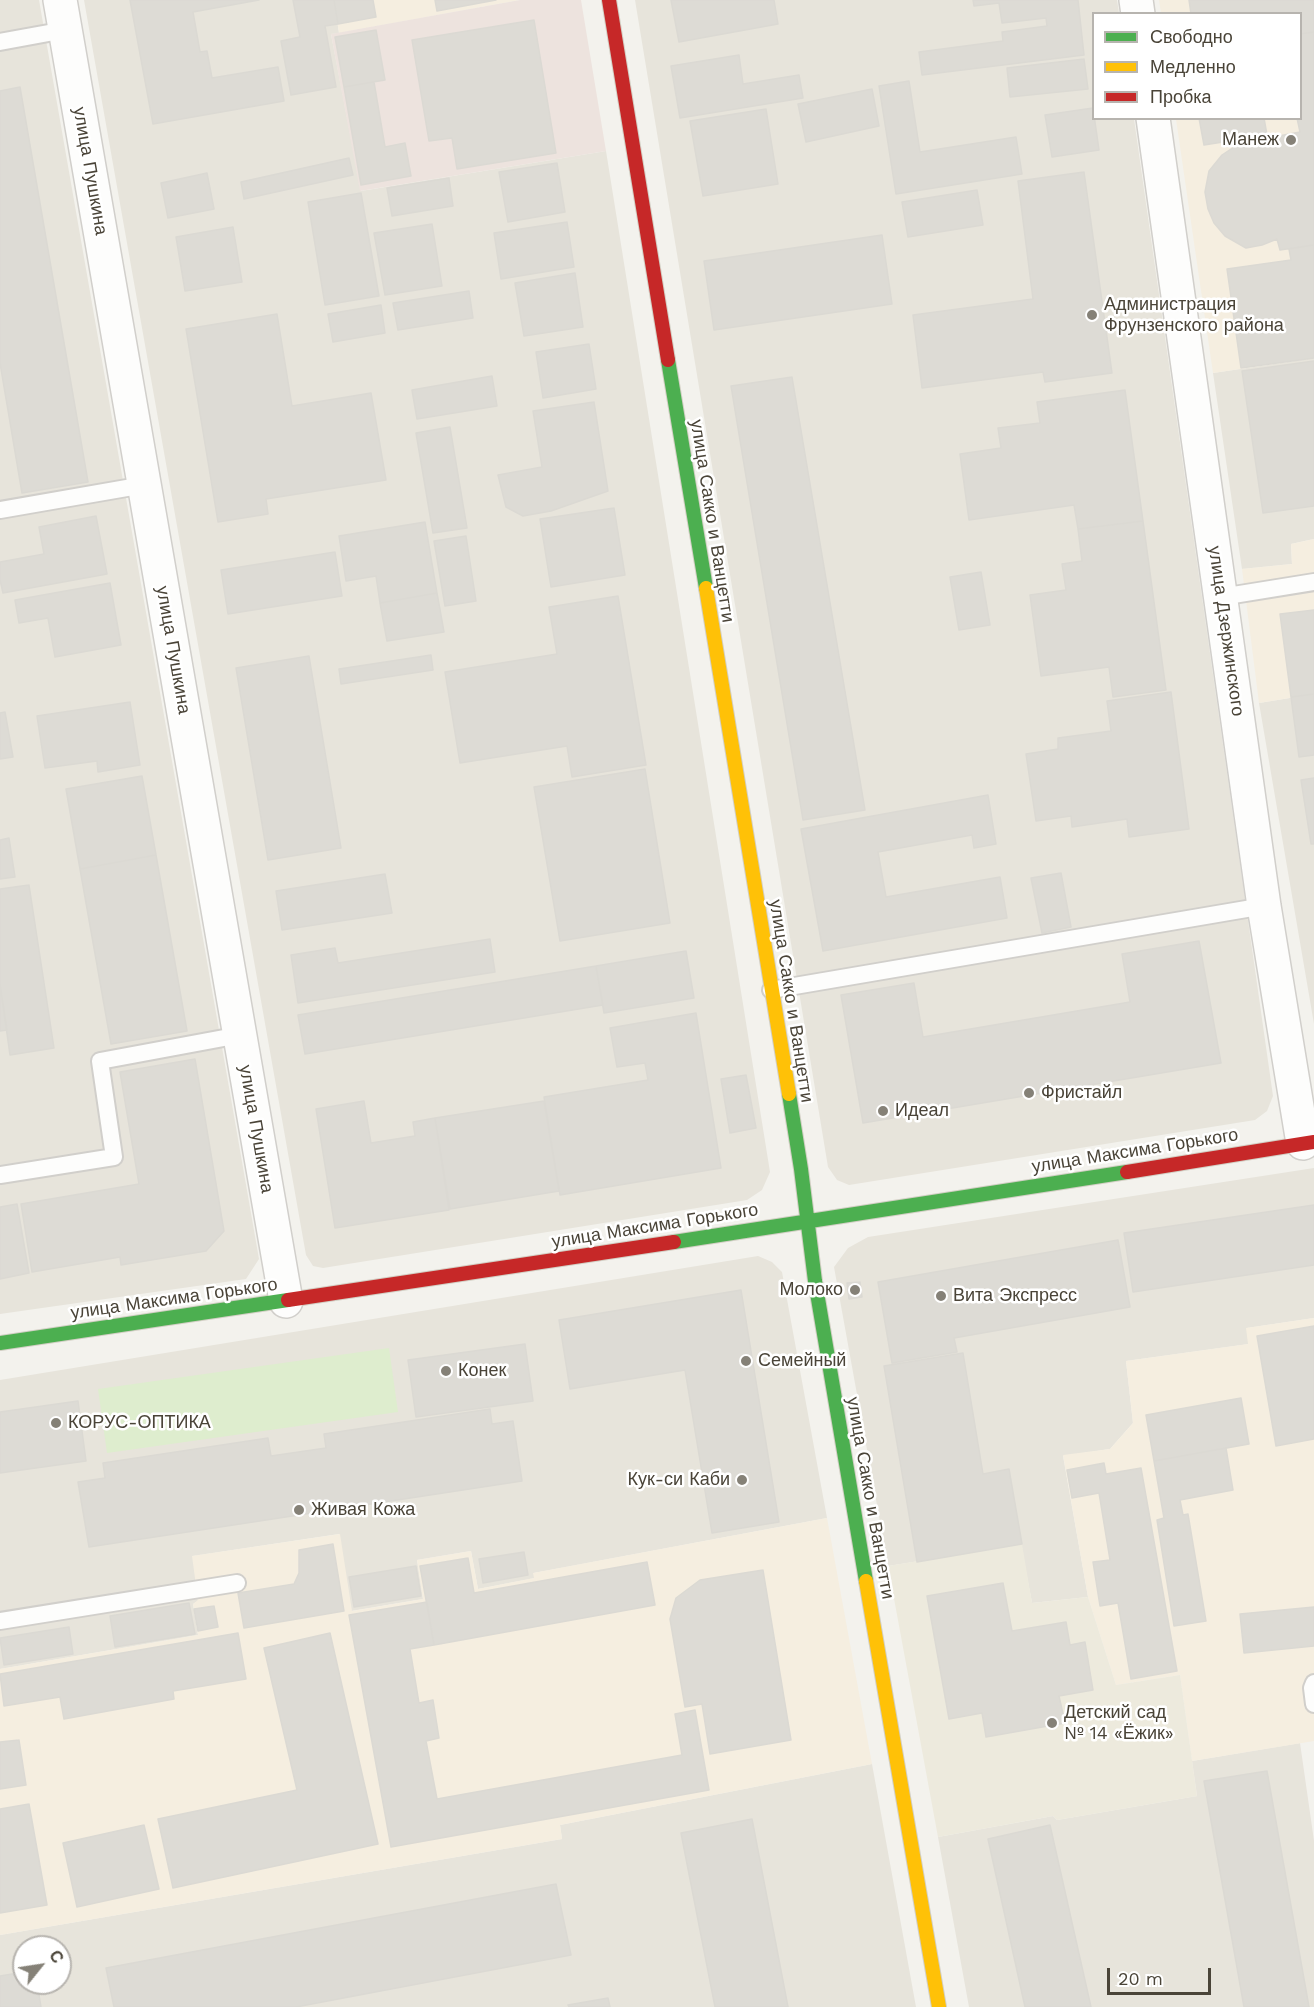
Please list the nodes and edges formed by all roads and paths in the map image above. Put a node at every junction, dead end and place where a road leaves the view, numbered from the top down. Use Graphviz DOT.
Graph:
graph roads {
  1 [pos="609,0"];
  2 [pos="63,15"];
  3 [pos="0,42"];
  4 [pos="1153,120"];
  5 [pos="144,485"];
  6 [pos="0,510"];
  7 [pos="1314,582"];
  8 [pos="1221,597"];
  9 [pos="1264,906"];
  10 [pos="771,990"];
  11 [pos="240,1035"];
  12 [pos="1308,1143"];
  13 [pos="0,1175"];
  14 [pos="808,1221"];
  15 [pos="286,1300"];
  16 [pos="0,1343"];
  17 [pos="237,1583"];
  18 [pos="0,1621"];
  19 [pos="1314,1683"];
  20 [pos="1314,1704"];
  21 [pos="939,2007"];
  1 -- 10 [label="street, улица Сакко и Ванцетти"];
  2 -- 3 [label="lane"];
  2 -- 5 [label="street, улица Пушкина"];
  4 -- 8 [label="street, улица Дзержинского"];
  5 -- 6 [label="lane"];
  5 -- 11 [label="street, улица Пушкина"];
  7 -- 8 [label="lane"];
  8 -- 9 [label="street, улица Дзержинского"];
  9 -- 10 [label="lane"];
  9 -- 12 [label="street, улица Дзержинского"];
  10 -- 14 [label="street, улица Сакко и Ванцетти"];
  11 -- 13 [label="lane"];
  11 -- 15 [label="street, улица Пушкина"];
  12 -- 14 [label="street, улица Максима Горького"];
  14 -- 15 [label="street, улица Максима Горького"];
  14 -- 21 [label="street, улица Сакко и Ванцетти"];
  15 -- 16 [label="street, улица Максима Горького"];
  17 -- 18 [label="lane"];
  19 -- 20 [label="lane"];
}
